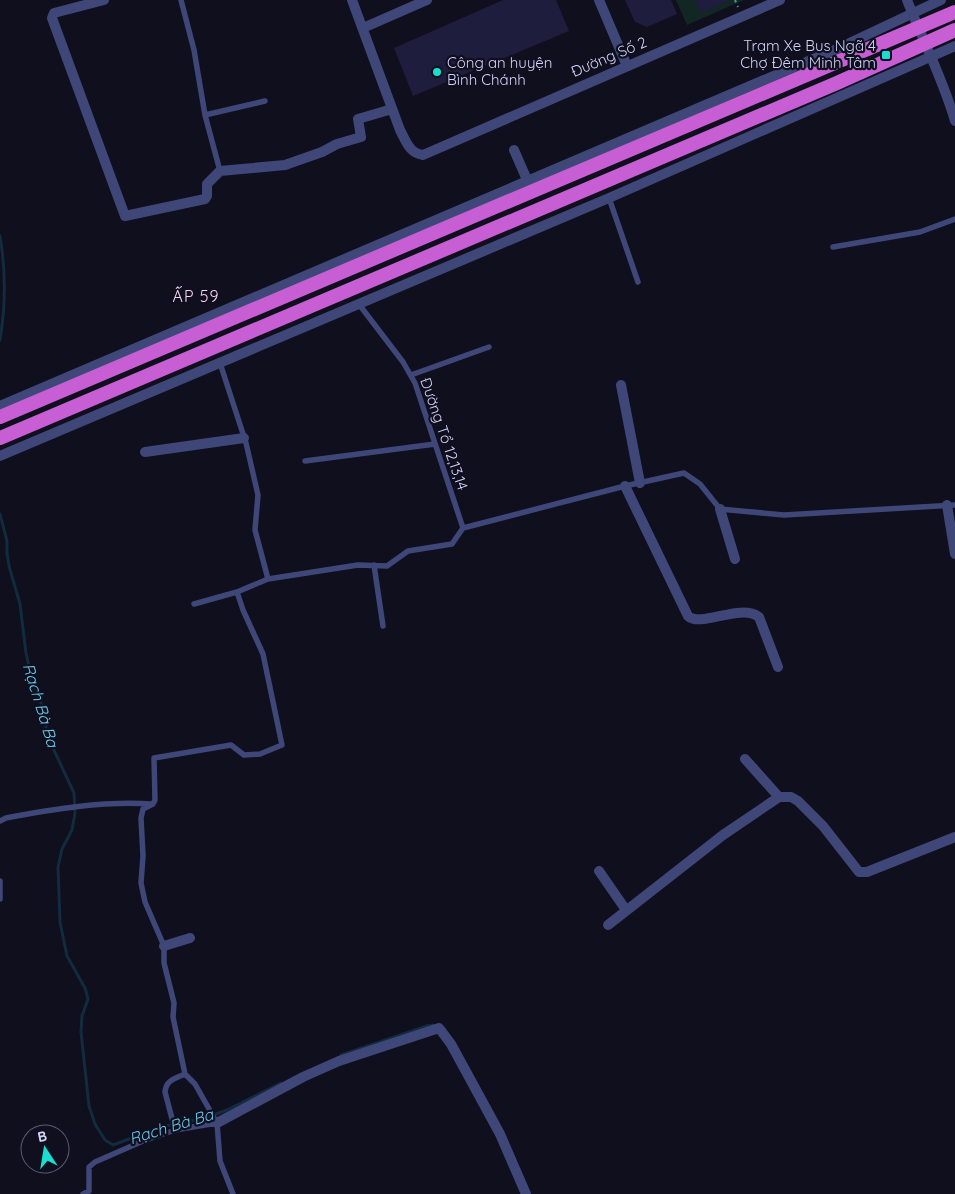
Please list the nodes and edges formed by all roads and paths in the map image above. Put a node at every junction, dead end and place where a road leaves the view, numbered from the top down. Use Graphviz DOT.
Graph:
graph roads {
  1 [pos="104,0"];
  2 [pos="181,0"];
  3 [pos="352,0"];
  4 [pos="427,0"];
  5 [pos="599,0"];
  6 [pos="780,0"];
  7 [pos="907,0"];
  8 [pos="941,0"];
  9 [pos="955,12"];
  10 [pos="912,13"];
  11 [pos="363,28"];
  12 [pos="919,28"];
  13 [pos="955,30"];
  14 [pos="926,42"];
  15 [pos="955,46"];
  16 [pos="932,56"];
  17 [pos="627,66"];
  18 [pos="266,100"];
  19 [pos="392,109"];
  20 [pos="205,115"];
  21 [pos="955,121"];
  22 [pos="514,150"];
  23 [pos="220,171"];
  24 [pos="528,182"];
  25 [pos="609,198"];
  26 [pos="955,219"];
  27 [pos="833,247"];
  28 [pos="638,282"];
  29 [pos="358,303"];
  30 [pos="489,347"];
  31 [pos="220,363"];
  32 [pos="411,375"];
  33 [pos="622,385"];
  34 [pos="0,406"];
  35 [pos="0,416"];
  36 [pos="0,438"];
  37 [pos="244,438"];
  38 [pos="435,444"];
  39 [pos="145,452"];
  40 [pos="0,456"];
  41 [pos="305,461"];
  42 [pos="640,483"];
  43 [pos="625,486"];
  44 [pos="951,505"];
  45 [pos="720,509"];
  46 [pos="464,528"];
  47 [pos="955,554"];
  48 [pos="735,559"];
  49 [pos="374,565"];
  50 [pos="268,579"];
  51 [pos="237,592"];
  52 [pos="194,604"];
  53 [pos="383,626"];
  54 [pos="778,667"];
  55 [pos="744,759"];
  56 [pos="779,797"];
  57 [pos="153,804"];
  58 [pos="0,821"];
  59 [pos="955,837"];
  60 [pos="599,871"];
  61 [pos="0,881"];
  62 [pos="0,899"];
  63 [pos="626,910"];
  64 [pos="608,925"];
  65 [pos="190,938"];
  66 [pos="164,946"];
  67 [pos="185,1074"];
  68 [pos="217,1123"];
  69 [pos="175,1130"];
  70 [pos="83,1194"];
  71 [pos="233,1194"];
  72 [pos="526,1194"];
  1 -- 23 [label="street"];
  2 -- 20 [label="lane"];
  3 -- 11 [label="street"];
  4 -- 11 [label="street"];
  5 -- 17 [label="street"];
  6 -- 17 [label="street, Đường Số 2"];
  7 -- 10 [label="street"];
  8 -- 10 [label="street"];
  9 -- 12 [label="highway"];
  10 -- 12 [label="street"];
  10 -- 24 [label="street"];
  11 -- 19 [label="street"];
  12 -- 14 [label="street"];
  12 -- 35 [label="highway"];
  13 -- 14 [label="highway"];
  14 -- 16 [label="street"];
  14 -- 36 [label="highway"];
  15 -- 16 [label="street"];
  16 -- 21 [label="street"];
  16 -- 25 [label="street"];
  17 -- 19 [label="street, Đường Số 2"];
  18 -- 20 [label="lane"];
  19 -- 23 [label="street"];
  20 -- 23 [label="lane"];
  22 -- 24 [label="street"];
  24 -- 34 [label="street"];
  25 -- 28 [label="lane"];
  25 -- 29 [label="street"];
  26 -- 27 [label="lane"];
  29 -- 31 [label="street"];
  29 -- 32 [label="lane, Đường Tổ 12,13,14"];
  30 -- 32 [label="lane"];
  31 -- 37 [label="lane"];
  31 -- 40 [label="street"];
  32 -- 38 [label="lane, Đường Tổ 12,13,14"];
  33 -- 42 [label="street"];
  37 -- 39 [label="street"];
  37 -- 50 [label="lane"];
  38 -- 41 [label="lane"];
  38 -- 46 [label="lane, Đường Tổ 12,13,14"];
  42 -- 43 [label="lane"];
  42 -- 45 [label="lane"];
  43 -- 46 [label="lane"];
  43 -- 54 [label="street"];
  44 -- 45 [label="lane"];
  44 -- 47 [label="street"];
  45 -- 48 [label="street"];
  46 -- 49 [label="lane"];
  49 -- 50 [label="lane"];
  49 -- 53 [label="lane"];
  50 -- 51 [label="lane"];
  51 -- 52 [label="lane"];
  51 -- 57 [label="lane"];
  55 -- 56 [label="street"];
  56 -- 59 [label="street"];
  56 -- 63 [label="street"];
  57 -- 58 [label="lane"];
  57 -- 66 [label="lane"];
  60 -- 63 [label="street"];
  61 -- 62 [label="lane"];
  63 -- 64 [label="street"];
  65 -- 66 [label="street"];
  66 -- 67 [label="lane"];
  67 -- 68 [label="lane"];
  67 -- 69 [label="lane"];
  68 -- 69 [label="lane"];
  68 -- 71 [label="lane"];
  68 -- 72 [label="street"];
  69 -- 70 [label="lane"];
}
